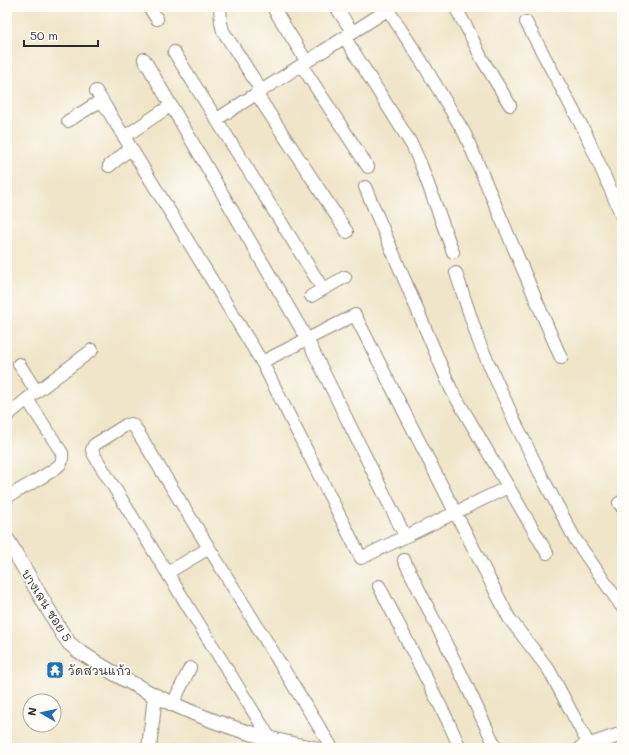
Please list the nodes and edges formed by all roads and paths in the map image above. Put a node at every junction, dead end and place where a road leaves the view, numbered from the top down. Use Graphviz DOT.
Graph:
graph roads {
  1 [pos="149,7"];
  2 [pos="220,7"];
  3 [pos="336,7"];
  4 [pos="455,7"];
  5 [pos="390,8"];
  6 [pos="274,9"];
  7 [pos="157,19"];
  8 [pos="526,22"];
  9 [pos="349,36"];
  10 [pos="174,52"];
  11 [pos="144,59"];
  12 [pos="304,64"];
  13 [pos="259,92"];
  14 [pos="510,105"];
  15 [pos="170,106"];
  16 [pos="217,119"];
  17 [pos="68,120"];
  18 [pos="124,137"];
  19 [pos="131,148"];
  20 [pos="109,166"];
  21 [pos="368,167"];
  22 [pos="365,187"];
  23 [pos="622,216"];
  24 [pos="347,232"];
  25 [pos="453,252"];
  26 [pos="456,273"];
  27 [pos="345,276"];
  28 [pos="324,289"];
  29 [pos="311,296"];
  30 [pos="307,339"];
  31 [pos="92,350"];
  32 [pos="561,358"];
  33 [pos="262,362"];
  34 [pos="19,364"];
  35 [pos="31,396"];
  36 [pos="7,416"];
  37 [pos="508,486"];
  38 [pos="7,497"];
  39 [pos="455,512"];
  40 [pos="405,536"];
  41 [pos="7,540"];
  42 [pos="209,548"];
  43 [pos="548,553"];
  44 [pos="404,560"];
  45 [pos="167,573"];
  46 [pos="379,586"];
  47 [pos="622,607"];
  48 [pos="190,668"];
  49 [pos="155,696"];
  50 [pos="172,705"];
  51 [pos="622,734"];
  52 [pos="271,740"];
  53 [pos="592,746"];
  54 [pos="149,748"];
  55 [pos="313,748"];
  56 [pos="332,748"];
  57 [pos="460,748"];
  58 [pos="496,748"];
  1 -- 7 [label="street"];
  2 -- 13 [label="street"];
  3 -- 9 [label="street"];
  4 -- 14 [label="street"];
  5 -- 9 [label="street"];
  5 -- 32 [label="street"];
  6 -- 12 [label="street"];
  8 -- 23 [label="street"];
  9 -- 12 [label="street"];
  9 -- 25 [label="street"];
  10 -- 16 [label="street"];
  11 -- 15 [label="street"];
  12 -- 13 [label="street"];
  12 -- 21 [label="street"];
  13 -- 16 [label="street"];
  13 -- 24 [label="street"];
  15 -- 18 [label="street"];
  15 -- 30 [label="street"];
  16 -- 28 [label="street"];
  17 -- 18 [label="street"];
  18 -- 19 [label="street"];
  19 -- 20 [label="street"];
  19 -- 33 [label="street"];
  22 -- 37 [label="street"];
  26 -- 47 [label="street"];
  27 -- 28 [label="street"];
  28 -- 29 [label="street"];
  30 -- 33 [label="street"];
  30 -- 39 [label="street"];
  30 -- 40 [label="street"];
  31 -- 35 [label="street"];
  33 -- 40 [label="street"];
  34 -- 35 [label="street"];
  35 -- 36 [label="street"];
  35 -- 38 [label="street"];
  37 -- 39 [label="street"];
  37 -- 43 [label="street"];
  39 -- 40 [label="street"];
  39 -- 53 [label="street"];
  41 -- 49 [label="street, บางเลน ซอย 5"];
  42 -- 45 [label="street"];
  42 -- 45 [label="street"];
  42 -- 56 [label="street"];
  44 -- 58 [label="street"];
  45 -- 52 [label="street"];
  46 -- 57 [label="street"];
  48 -- 50 [label="street"];
  49 -- 50 [label="street, บางเลน ซอย 5"];
  49 -- 54 [label="street"];
  50 -- 52 [label="street, บางเลน ซอย 5"];
  51 -- 53 [label="street"];
  52 -- 55 [label="street, บางเลน ซอย 5"];
}
